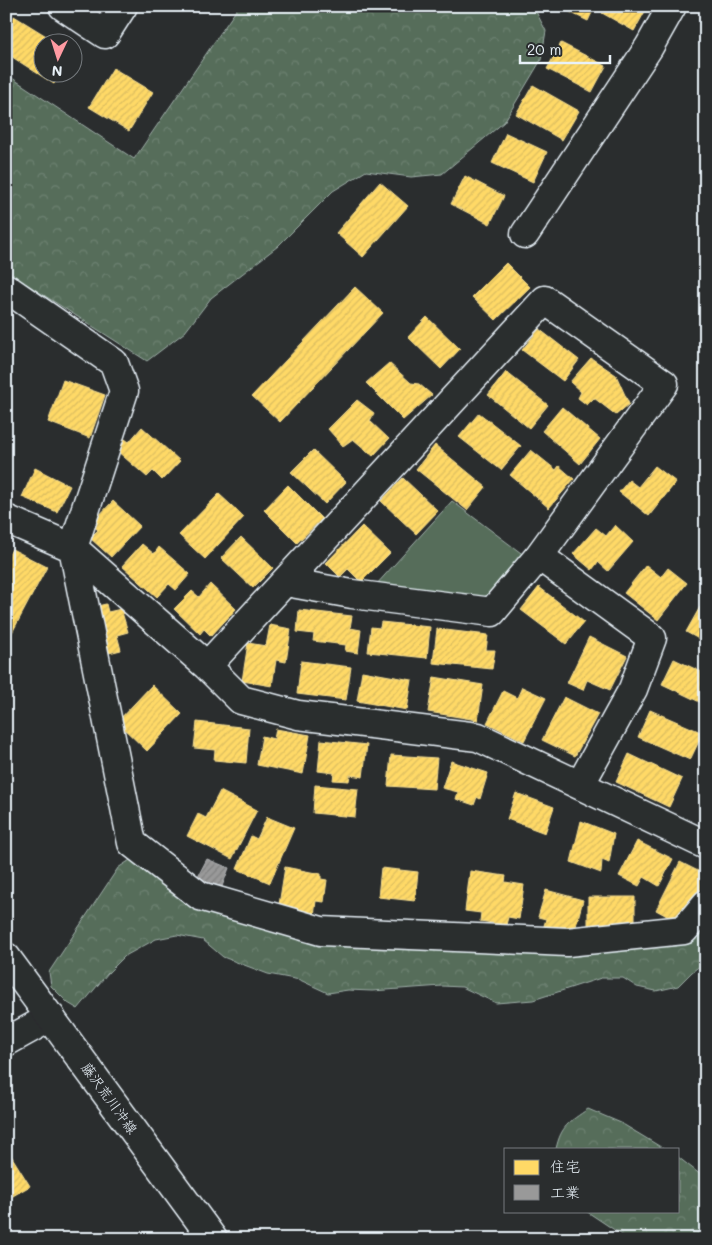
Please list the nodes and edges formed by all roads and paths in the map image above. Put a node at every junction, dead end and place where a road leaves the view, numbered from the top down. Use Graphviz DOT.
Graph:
graph roads {
  1 [pos="64,6"];
  2 [pos="123,6"];
  3 [pos="672,6"];
  4 [pos="525,234"];
  5 [pos="6,288"];
  6 [pos="6,519"];
  7 [pos="72,548"];
  8 [pos="539,556"];
  9 [pos="286,582"];
  10 [pos="207,666"];
  11 [pos="580,785"];
  12 [pos="706,845"];
  13 [pos="706,904"];
  14 [pos="6,957"];
  15 [pos="51,1017"];
  16 [pos="6,1042"];
  17 [pos="213,1239"];
  1 -- 2 [label="street"];
  3 -- 4 [label="street"];
  5 -- 7 [label="street"];
  6 -- 7 [label="street"];
  7 -- 10 [label="street"];
  7 -- 13 [label="street"];
  8 -- 9 [label="street"];
  8 -- 9 [label="street"];
  8 -- 11 [label="street"];
  9 -- 10 [label="street"];
  10 -- 11 [label="street"];
  11 -- 12 [label="street"];
  14 -- 15 [label="street, 藤沢荒川沖線"];
  15 -- 16 [label="street"];
  15 -- 17 [label="street, 藤沢荒川沖線"];
}
